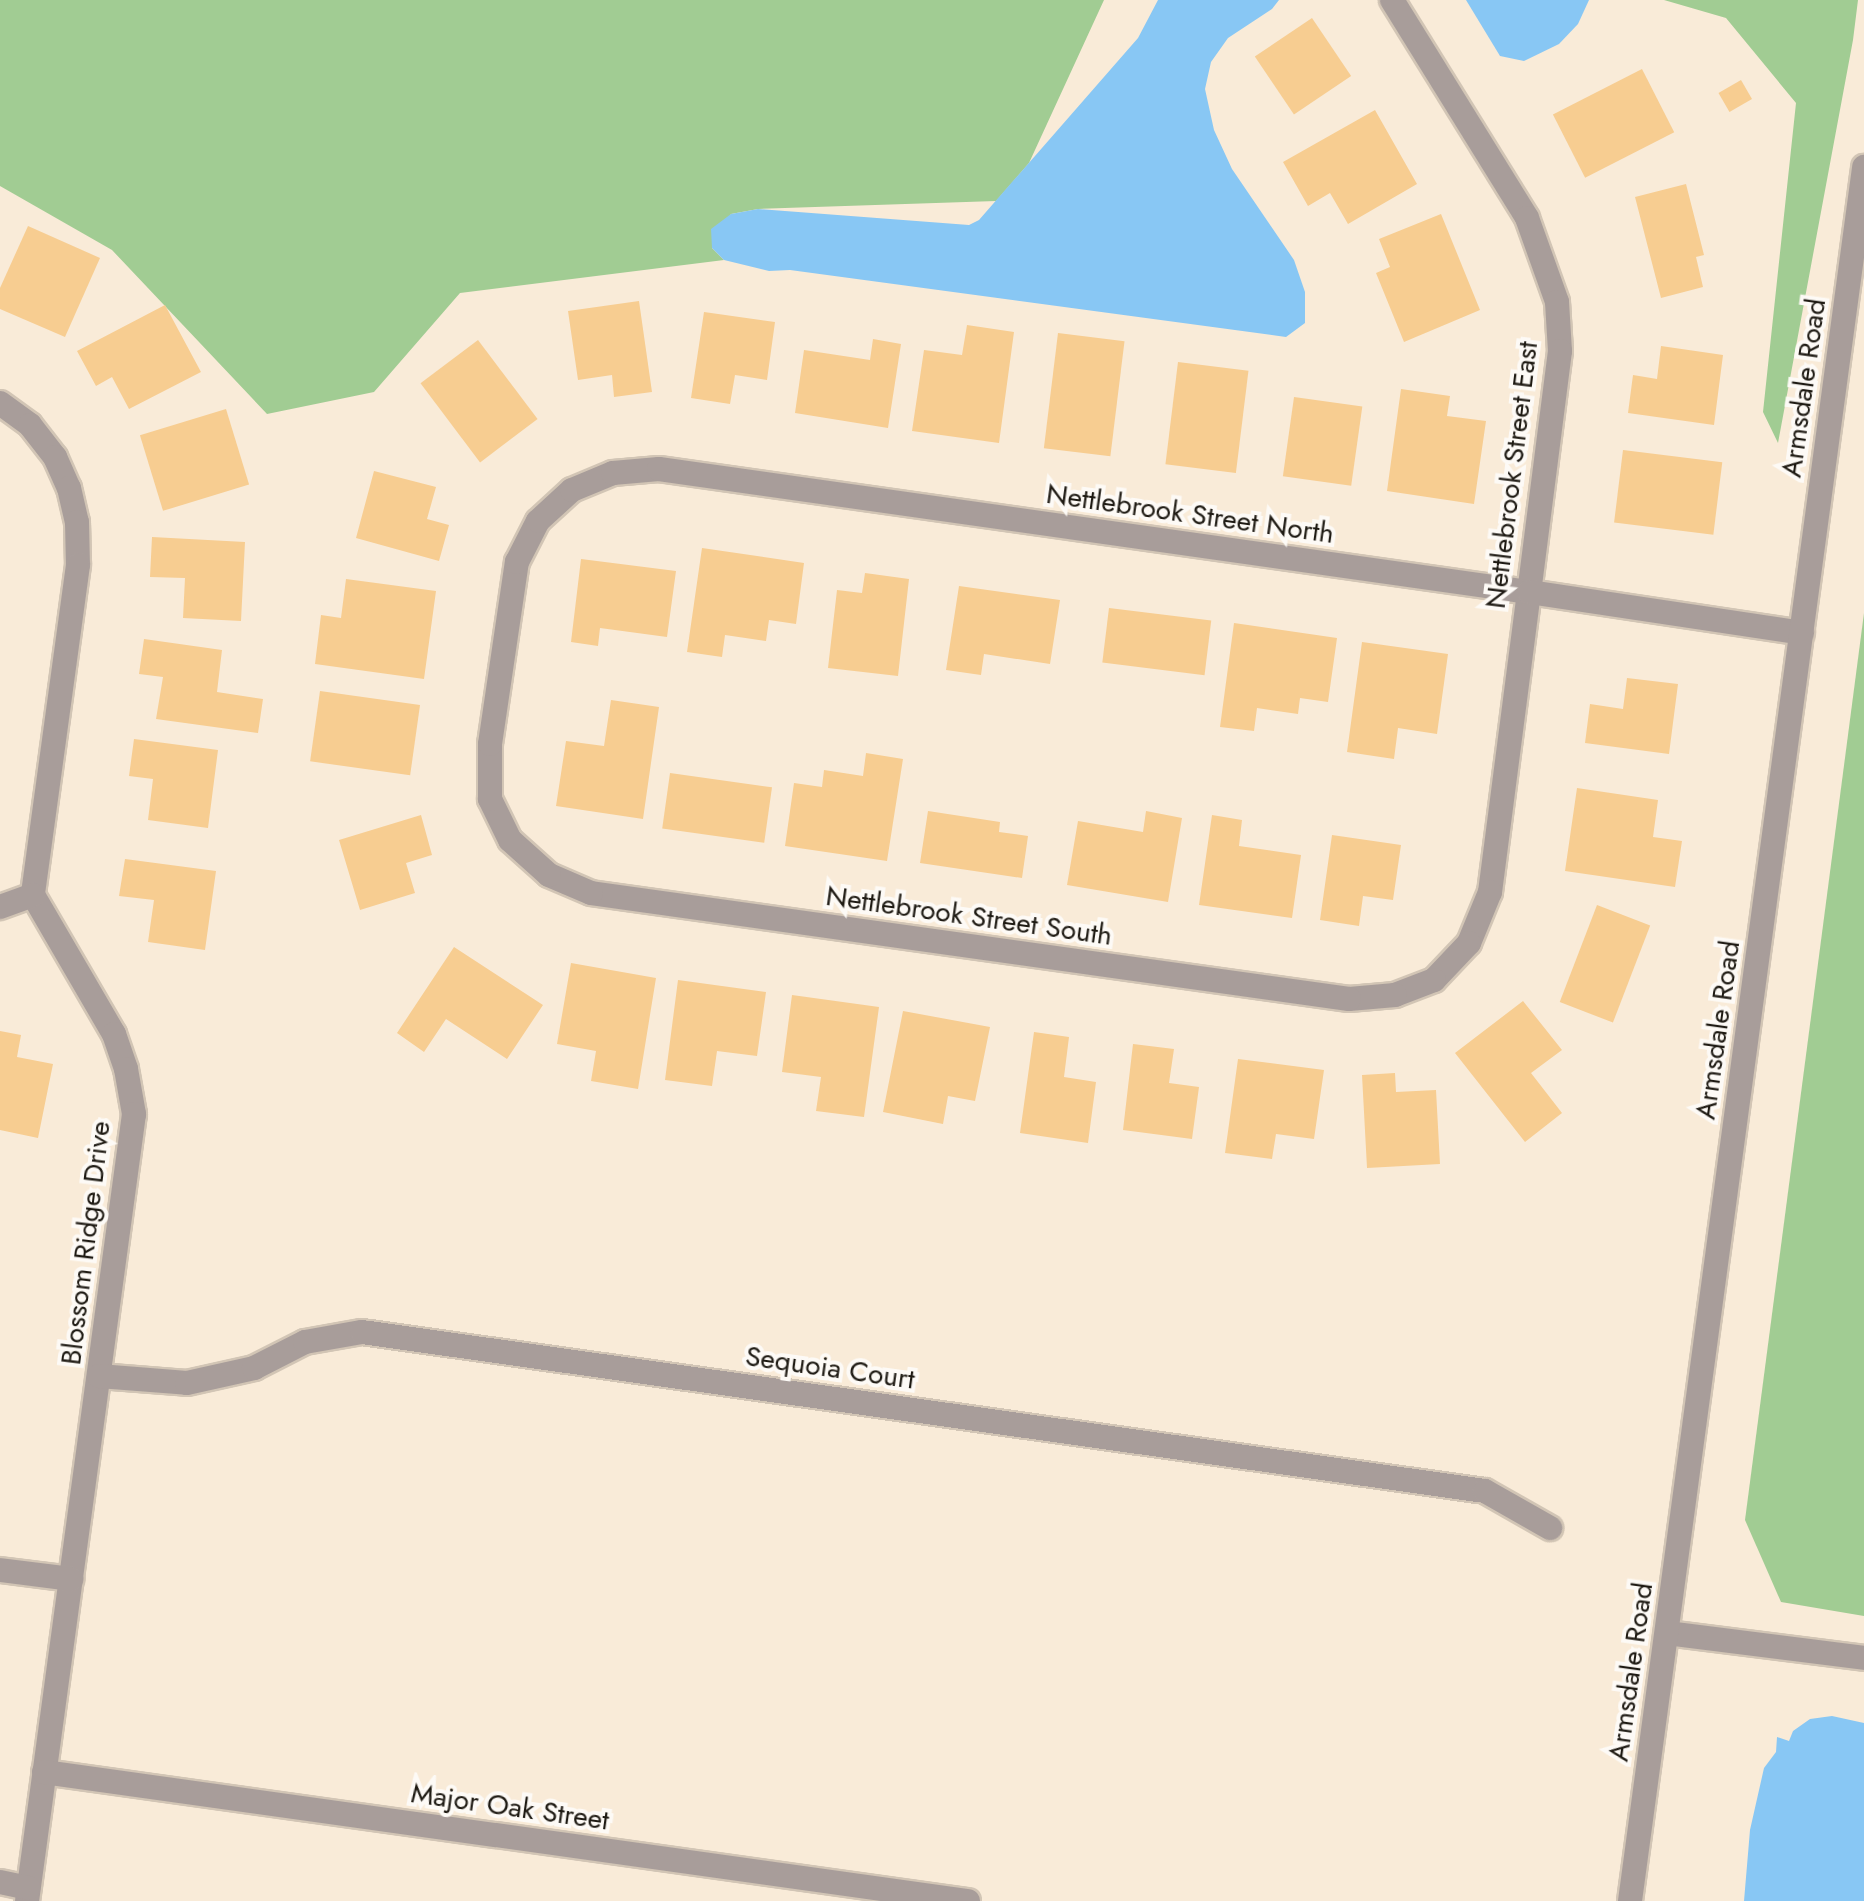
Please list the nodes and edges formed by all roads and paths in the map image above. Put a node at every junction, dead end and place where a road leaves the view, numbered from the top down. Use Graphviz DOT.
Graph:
graph roads {
  1 [pos="1392,0"];
  2 [pos="1864,167"];
  3 [pos="0,403"];
  4 [pos="1529,592"];
  5 [pos="1802,633"];
  6 [pos="510,840"];
  7 [pos="33,895"];
  8 [pos="0,907"];
  9 [pos="1434,980"];
  10 [pos="99,1376"];
  11 [pos="1550,1528"];
  12 [pos="0,1570"];
  13 [pos="71,1579"];
  14 [pos="1667,1633"];
  15 [pos="1864,1658"];
  16 [pos="44,1772"];
  17 [pos="0,1882"];
  18 [pos="28,1894"];
  19 [pos="968,1901"];
  20 [pos="1630,1901"];
  1 -- 4 [label="street, Nettlebrook Street East"];
  2 -- 5 [label="street, Armsdale Road"];
  3 -- 7 [label="street"];
  4 -- 5 [label="street, Nettlebrook Street North"];
  4 -- 6 [label="street, Nettlebrook Street North"];
  4 -- 9 [label="street, Nettlebrook Street East"];
  5 -- 14 [label="street, Armsdale Road"];
  6 -- 9 [label="street, Nettlebrook Street South"];
  7 -- 8 [label="street"];
  7 -- 10 [label="street, Blossom Ridge Drive"];
  10 -- 11 [label="street, Sequoia Court"];
  10 -- 13 [label="street, Blossom Ridge Drive"];
  12 -- 13 [label="street"];
  13 -- 16 [label="street, Blossom Ridge Drive"];
  14 -- 15 [label="street"];
  14 -- 20 [label="street, Armsdale Road"];
  16 -- 18 [label="street, Blossom Ridge Drive"];
  16 -- 19 [label="street, Major Oak Street"];
  17 -- 18 [label="street"];
}
